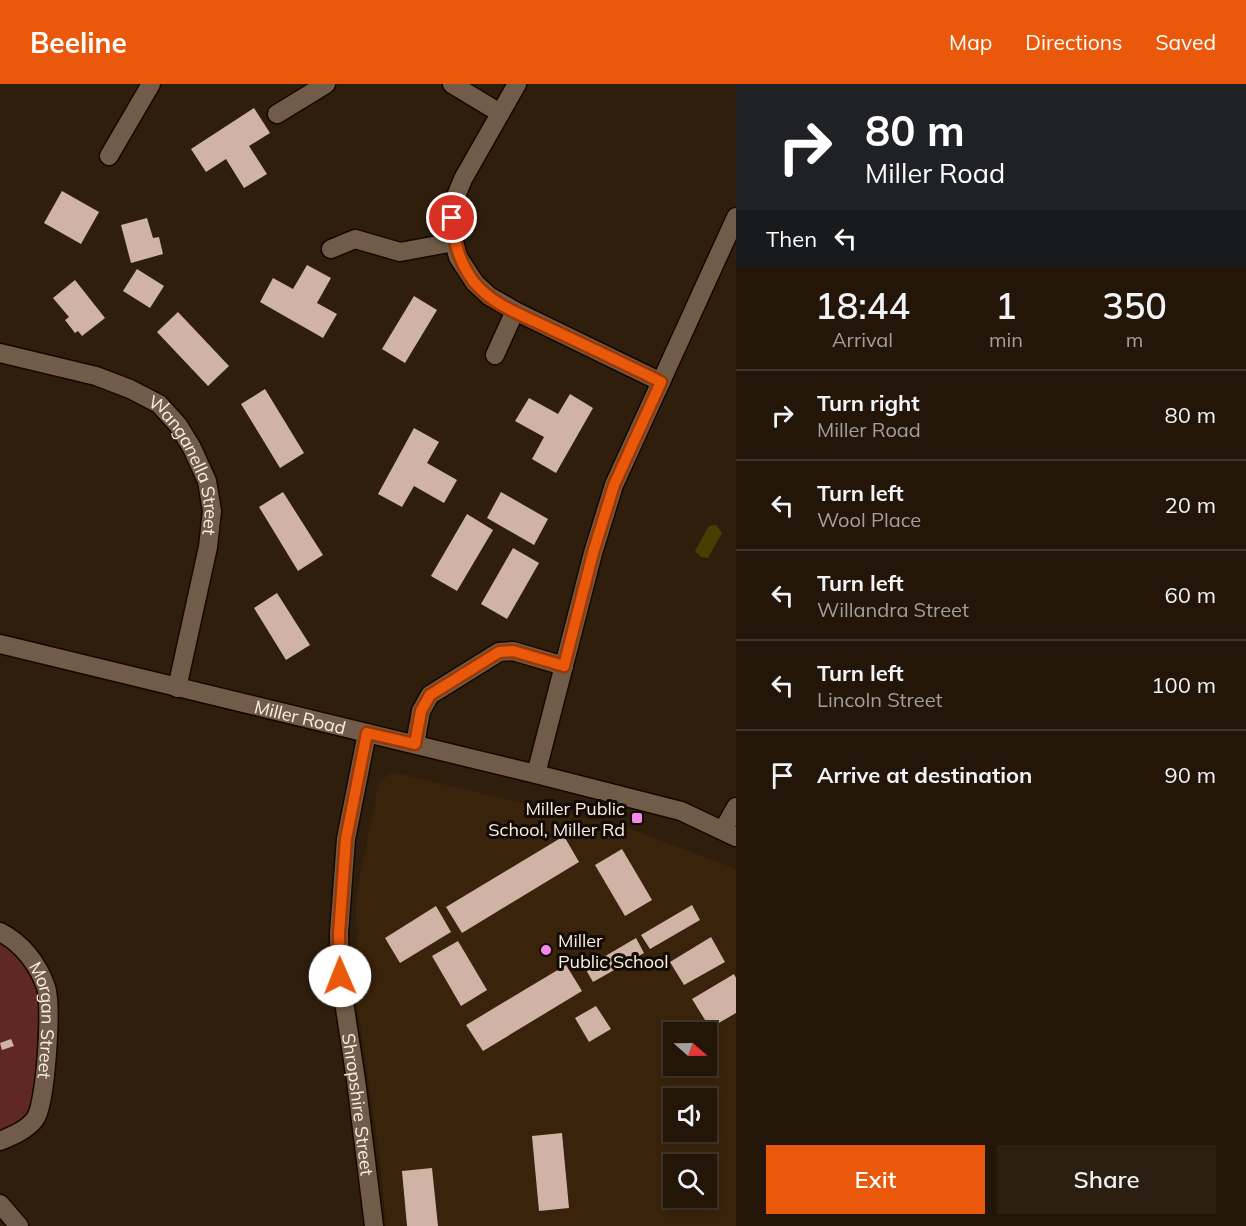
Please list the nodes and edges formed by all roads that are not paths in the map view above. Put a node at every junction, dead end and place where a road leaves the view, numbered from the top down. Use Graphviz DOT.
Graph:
graph roads {
  1 [pos="151,84"];
  2 [pos="326,84"];
  3 [pos="452,84"];
  4 [pos="517,84"];
  5 [pos="500,113"];
  6 [pos="277,114"];
  7 [pos="109,156"];
  8 [pos="736,217"];
  9 [pos="454,242"];
  10 [pos="332,249"];
  11 [pos="515,311"];
  12 [pos="0,353"];
  13 [pos="495,355"];
  14 [pos="661,382"];
  15 [pos="0,644"];
  16 [pos="564,666"];
  17 [pos="177,688"];
  18 [pos="367,733"];
  19 [pos="415,744"];
  20 [pos="536,774"];
  21 [pos="736,807"];
  22 [pos="730,834"];
  23 [pos="0,932"];
  24 [pos="0,1142"];
  25 [pos="0,1204"];
  26 [pos="20,1226"];
  27 [pos="374,1226"];
  1 -- 7 [label="street"];
  2 -- 6 [label="street"];
  3 -- 5 [label="street"];
  4 -- 5 [label="street"];
  5 -- 9 [label="street"];
  8 -- 14 [label="street"];
  9 -- 10 [label="street"];
  9 -- 11 [label="street"];
  11 -- 13 [label="street"];
  11 -- 14 [label="street"];
  12 -- 17 [label="street, Wanganella Street"];
  14 -- 16 [label="street"];
  15 -- 17 [label="street, Miller Road"];
  16 -- 19 [label="street"];
  16 -- 20 [label="street"];
  17 -- 18 [label="street, Miller Road"];
  18 -- 19 [label="street, Miller Road"];
  18 -- 27 [label="street, Shropshire Street"];
  19 -- 20 [label="street, Miller Road"];
  20 -- 22 [label="street, Miller Road"];
  21 -- 22 [label="street"];
  23 -- 24 [label="street, Morgan Street"];
  25 -- 26 [label="street"];
}
